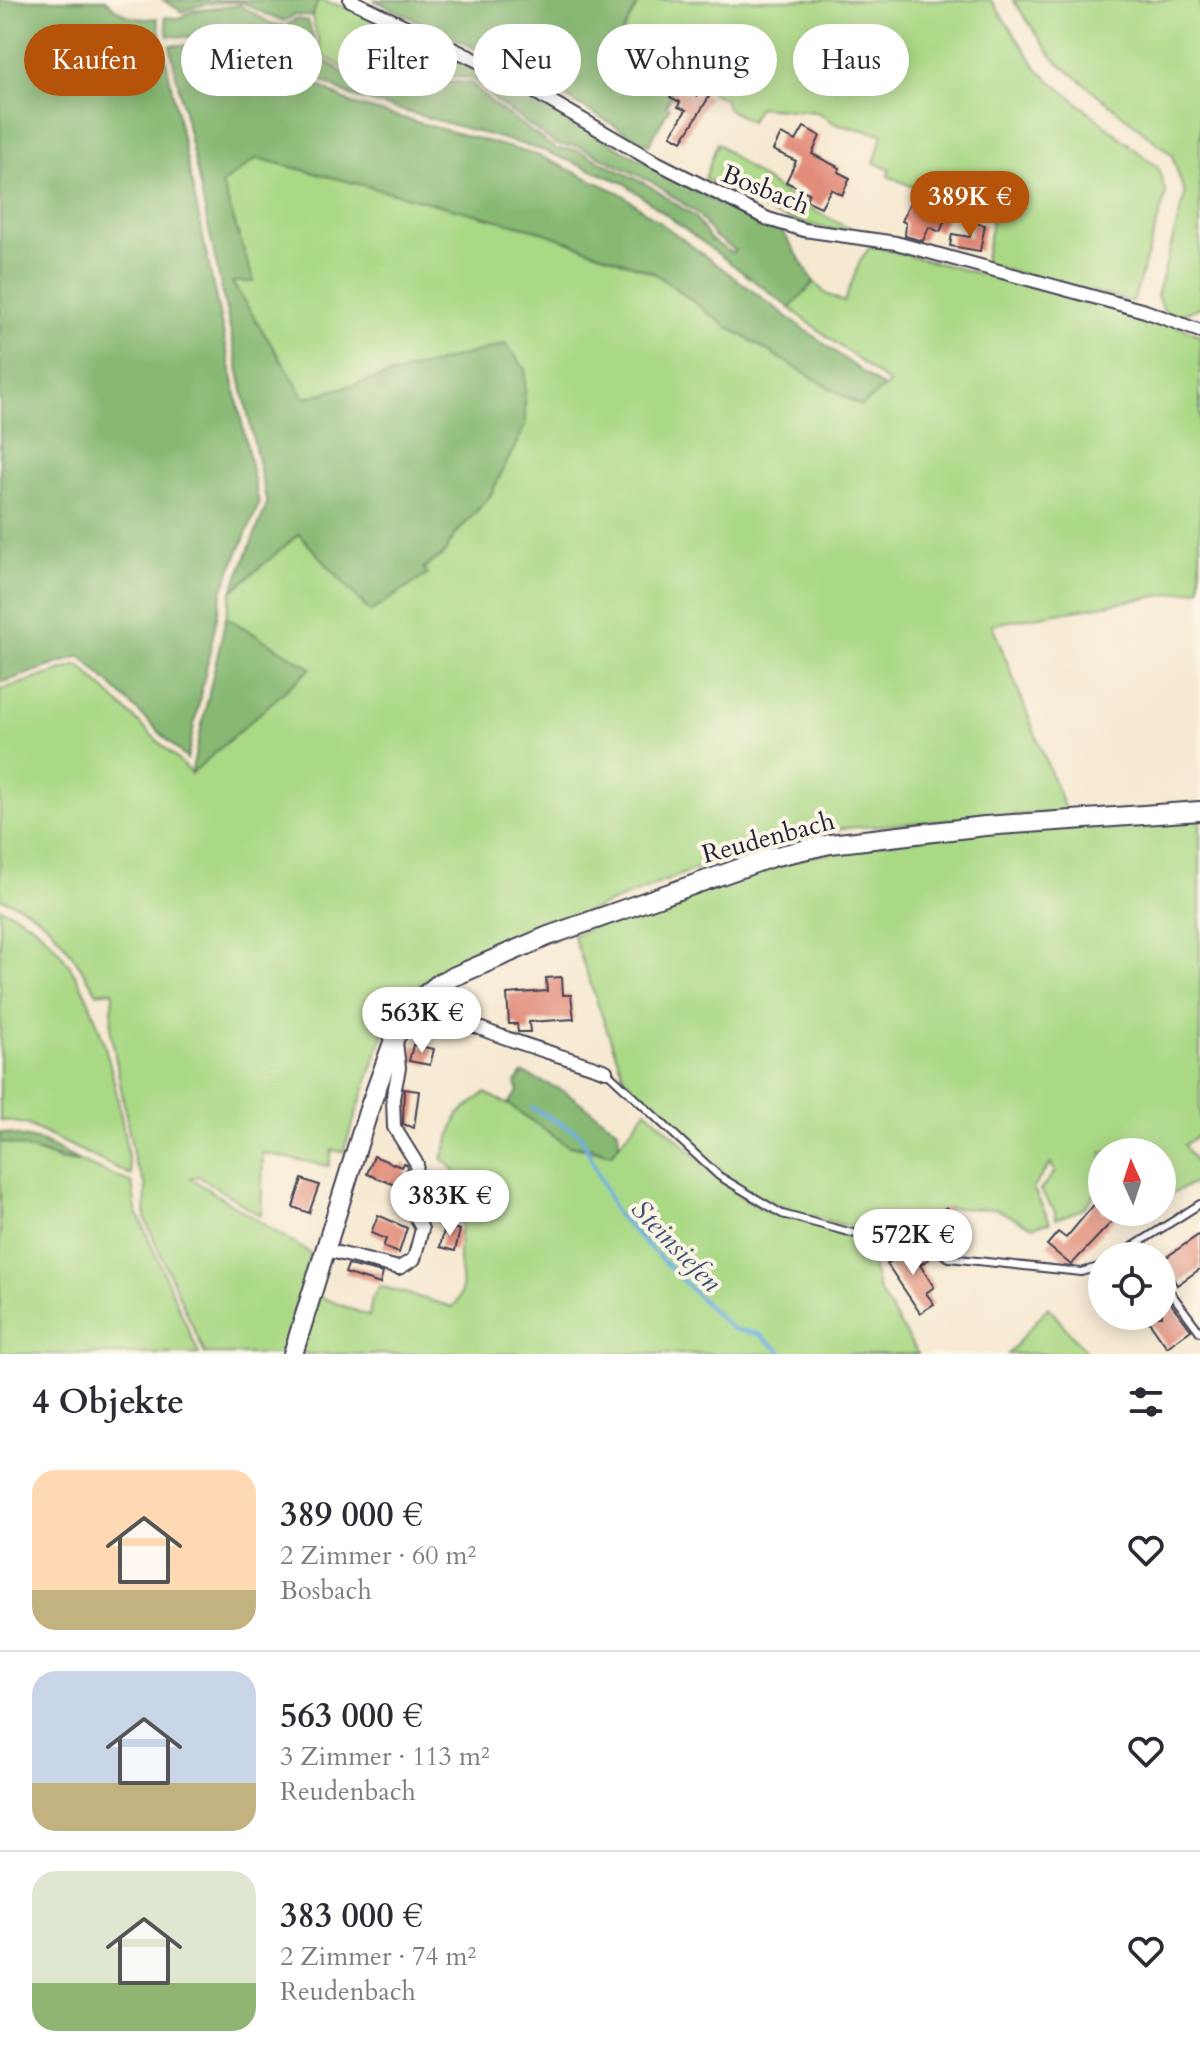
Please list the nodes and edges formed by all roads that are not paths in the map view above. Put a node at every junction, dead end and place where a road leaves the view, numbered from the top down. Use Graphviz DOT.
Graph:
graph roads {
  1 [pos="350,0"];
  2 [pos="1200,331"];
  3 [pos="1200,811"];
  4 [pos="420,999"];
  5 [pos="395,1037"];
  6 [pos="606,1071"];
  7 [pos="1200,1204"];
  8 [pos="1141,1242"];
  9 [pos="326,1250"];
  10 [pos="1088,1270"];
  11 [pos="1176,1300"];
  12 [pos="1200,1332"];
  13 [pos="293,1354"];
  1 -- 2 [label="street, Bosbach"];
  3 -- 4 [label="street, Reudenbach"];
  4 -- 5 [label="street, Reudenbach"];
  4 -- 6 [label="street"];
  5 -- 9 [label="street, Reudenbach"];
  5 -- 9 [label="street"];
  6 -- 10 [label="lane"];
  7 -- 8 [label="lane"];
  9 -- 13 [label="street, Reudenbach"];
  11 -- 12 [label="lane"];
}
